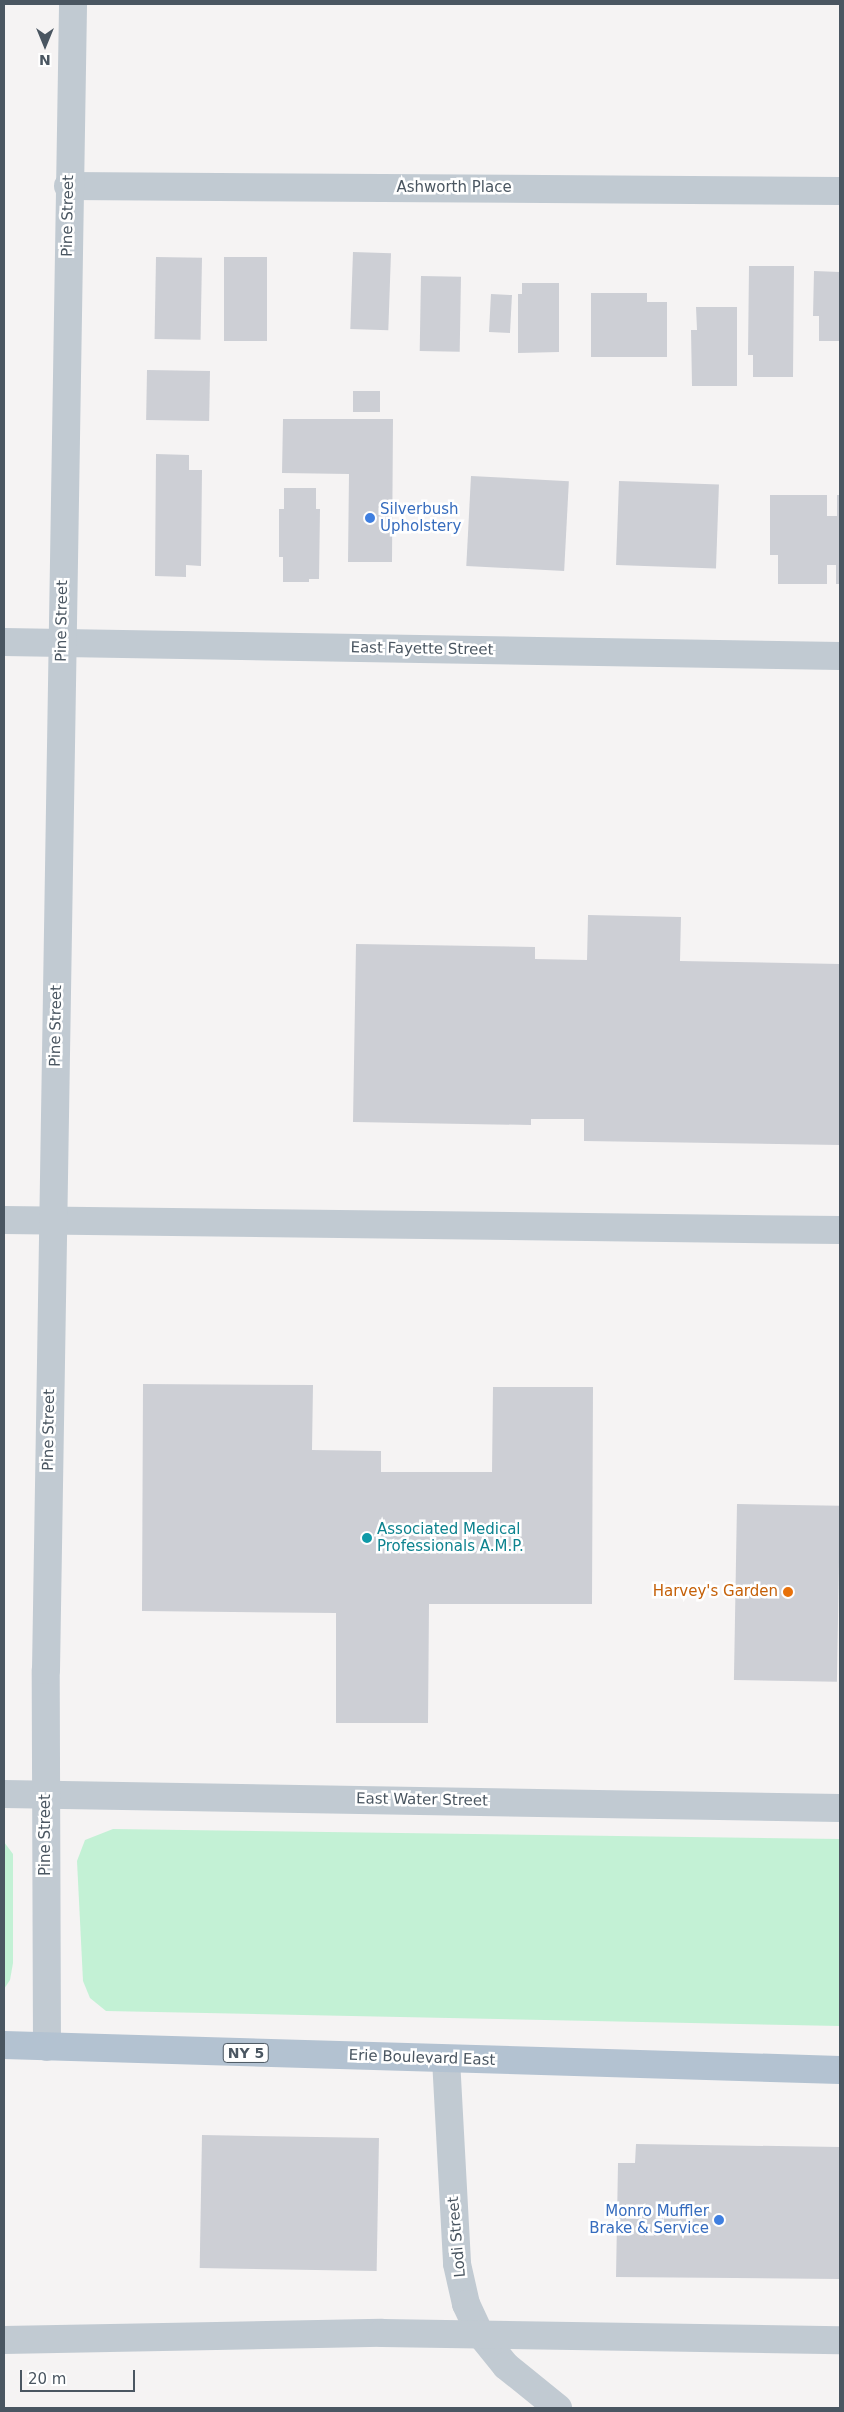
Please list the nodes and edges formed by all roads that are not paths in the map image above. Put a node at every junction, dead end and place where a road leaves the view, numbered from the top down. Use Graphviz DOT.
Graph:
graph roads {
  1 [pos="72,4"];
  2 [pos="68,186"];
  3 [pos="840,192"];
  4 [pos="4,642"];
  5 [pos="62,643"];
  6 [pos="840,656"];
  7 [pos="4,1220"];
  8 [pos="53,1220"];
  9 [pos="840,1230"];
  10 [pos="4,1794"];
  11 [pos="45,1795"];
  12 [pos="840,1808"];
  13 [pos="4,2045"];
  14 [pos="47,2047"];
  15 [pos="446,2059"];
  16 [pos="840,2070"];
  17 [pos="480,2334"];
  18 [pos="4,2340"];
  19 [pos="840,2340"];
  20 [pos="558,2408"];
  1 -- 2 [label="street, Pine Street"];
  2 -- 3 [label="street, Ashworth Place"];
  2 -- 5 [label="street, Pine Street"];
  4 -- 5 [label="street, East Fayette Street"];
  5 -- 6 [label="street, East Fayette Street"];
  5 -- 8 [label="street, Pine Street"];
  7 -- 8 [label="street"];
  8 -- 9 [label="street"];
  8 -- 11 [label="street, Pine Street"];
  10 -- 11 [label="street, East Water Street"];
  11 -- 12 [label="street, East Water Street"];
  11 -- 14 [label="street, Pine Street"];
  13 -- 14 [label="main road, Erie Boulevard East / NY 5"];
  14 -- 15 [label="main road, Erie Boulevard East / NY 5"];
  15 -- 16 [label="main road, Erie Boulevard East / NY 5"];
  15 -- 17 [label="street, Lodi Street"];
  17 -- 18 [label="street"];
  17 -- 19 [label="street"];
  17 -- 20 [label="street, Lodi Street"];
}
